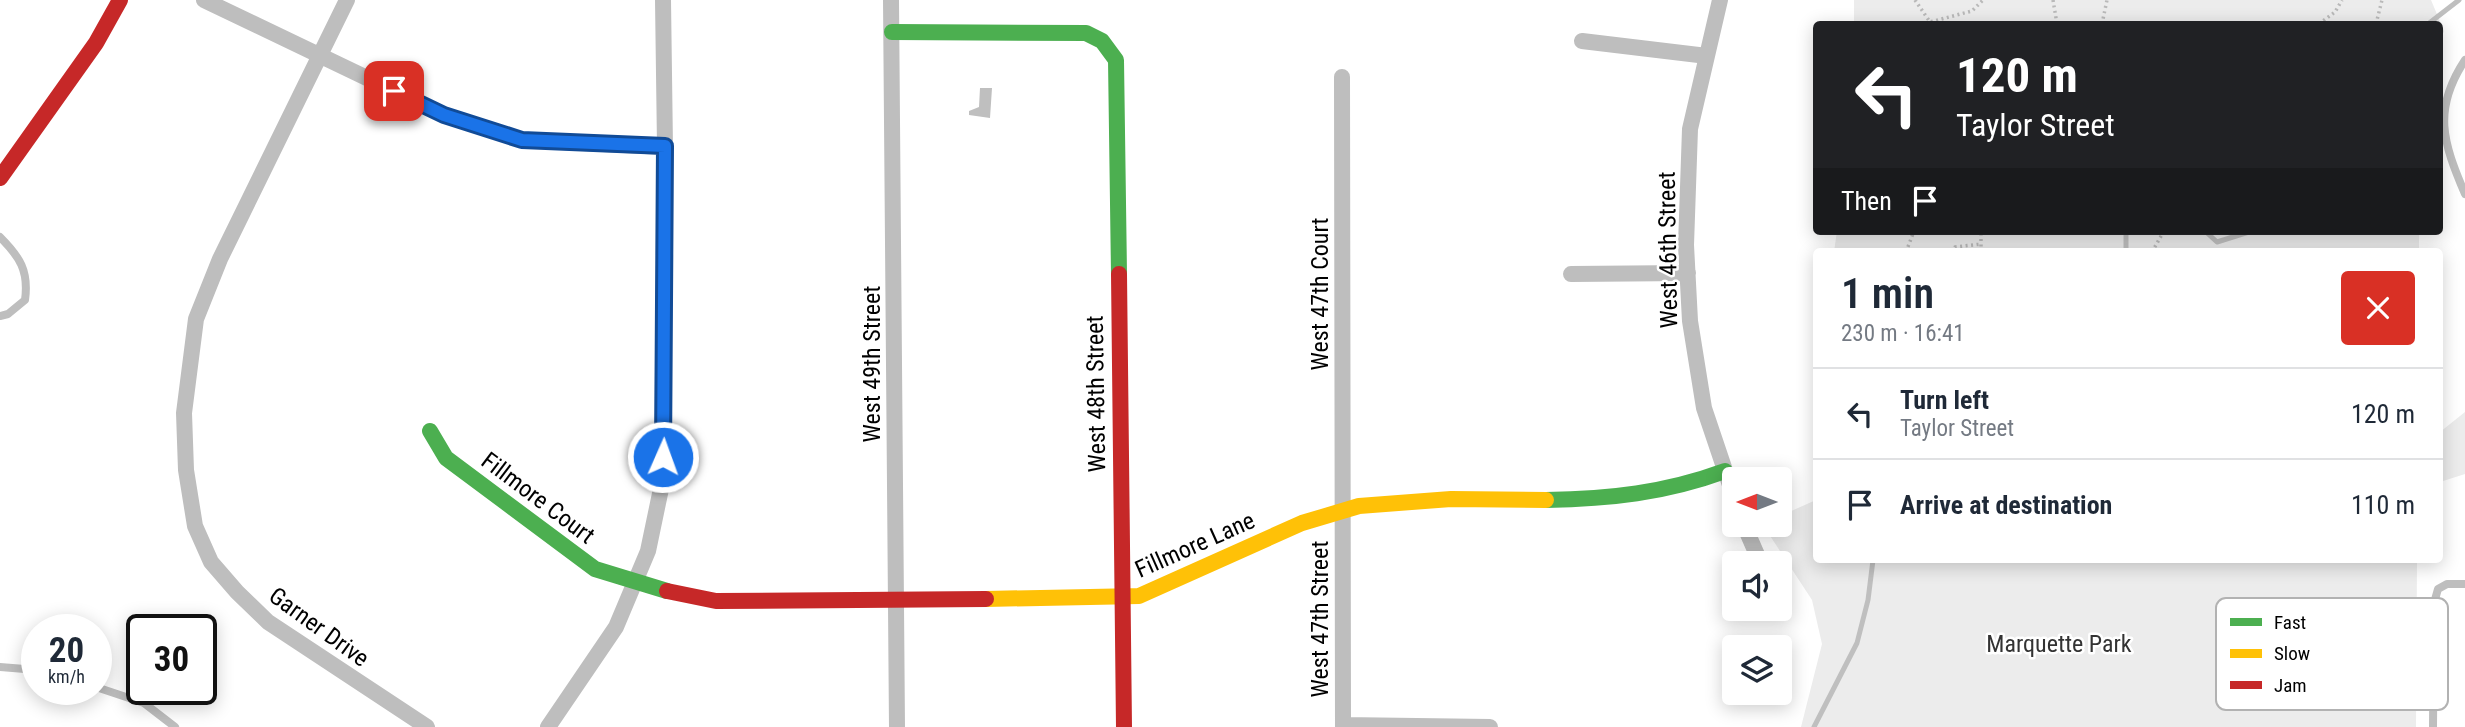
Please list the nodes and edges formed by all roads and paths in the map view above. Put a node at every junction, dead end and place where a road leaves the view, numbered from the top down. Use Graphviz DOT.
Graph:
graph roads {
  1 [pos="120,0"];
  2 [pos="204,0"];
  3 [pos="347,0"];
  4 [pos="663,0"];
  5 [pos="891,0"];
  6 [pos="1720,0"];
  7 [pos="1915,0"];
  8 [pos="1983,0"];
  9 [pos="2053,0"];
  10 [pos="2107,0"];
  11 [pos="2342,0"];
  12 [pos="2382,0"];
  13 [pos="1929,21"];
  14 [pos="1934,21"];
  15 [pos="2056,21"];
  16 [pos="2103,21"];
  17 [pos="2323,21"];
  18 [pos="2377,21"];
  19 [pos="892,32"];
  20 [pos="1582,41"];
  21 [pos="320,55"];
  22 [pos="1707,56"];
  23 [pos="2465,60"];
  24 [pos="1342,77"];
  25 [pos="665,146"];
  26 [pos="0,178"];
  27 [pos="2465,194"];
  28 [pos="1981,235"];
  29 [pos="0,237"];
  30 [pos="1982,244"];
  31 [pos="1954,248"];
  32 [pos="1982,248"];
  33 [pos="1688,273"];
  34 [pos="1571,274"];
  35 [pos="0,316"];
  36 [pos="430,431"];
  37 [pos="1724,467"];
  38 [pos="1722,472"];
  39 [pos="1343,510"];
  40 [pos="634,583"];
  41 [pos="2465,584"];
  42 [pos="1121,597"];
  43 [pos="2435,598"];
  44 [pos="896,601"];
  45 [pos="0,667"];
  46 [pos="21,669"];
  47 [pos="112,693"];
  48 [pos="1343,726"];
  49 [pos="175,727"];
  50 [pos="427,727"];
  51 [pos="548,727"];
  52 [pos="897,727"];
  53 [pos="1124,727"];
  54 [pos="1490,727"];
  1 -- 26 [label="street"];
  2 -- 21 [label="street"];
  3 -- 21 [label="street, Garner Drive"];
  4 -- 25 [label="street"];
  5 -- 19 [label="street, West 49th Street"];
  6 -- 22 [label="street, West 46th Street"];
  7 -- 13 [label="path"];
  8 -- 14 [label="path"];
  9 -- 15 [label="path"];
  10 -- 16 [label="path"];
  11 -- 17 [label="path"];
  12 -- 18 [label="path"];
  19 -- 42 [label="street, West 48th Street"];
  19 -- 44 [label="street, West 49th Street"];
  20 -- 22 [label="street"];
  21 -- 25 [label="street"];
  21 -- 50 [label="street, Garner Drive"];
  22 -- 33 [label="street, West 46th Street"];
  23 -- 27 [label="lane"];
  24 -- 39 [label="street, West 47th Court"];
  25 -- 40 [label="street"];
  28 -- 30 [label="path"];
  29 -- 35 [label="lane"];
  30 -- 31 [label="path"];
  30 -- 32 [label="path"];
  33 -- 34 [label="street"];
  33 -- 37 [label="street, West 46th Street"];
  36 -- 40 [label="street, Fillmore Court"];
  38 -- 39 [label="street, Fillmore Lane"];
  39 -- 42 [label="street, Fillmore Lane"];
  39 -- 48 [label="street, West 47th Street"];
  40 -- 44 [label="street, Fillmore Lane"];
  40 -- 51 [label="street"];
  41 -- 43 [label="lane"];
  42 -- 44 [label="street, Fillmore Lane"];
  42 -- 53 [label="street, West 48th Street"];
  44 -- 52 [label="street, West 49th Street"];
  45 -- 46 [label="lane"];
  47 -- 49 [label="lane"];
  48 -- 54 [label="street"];
}
